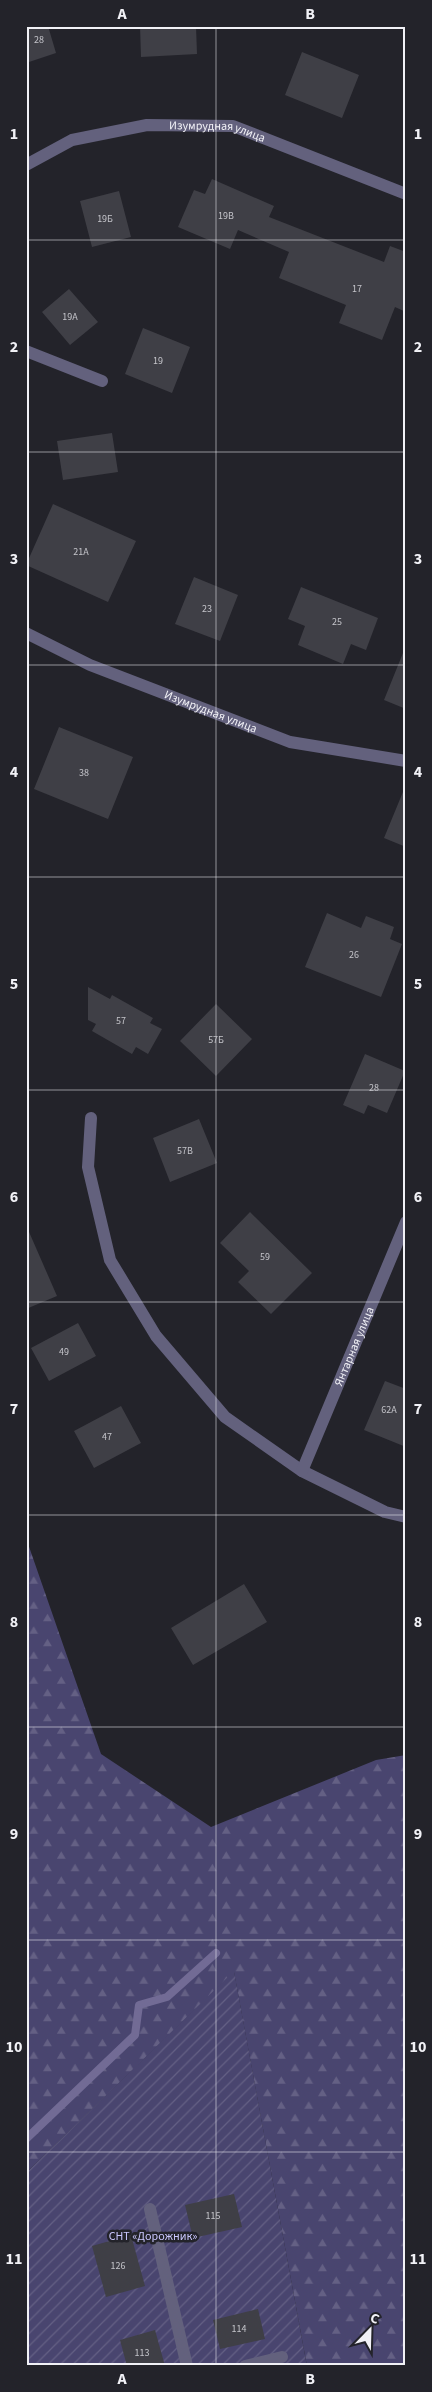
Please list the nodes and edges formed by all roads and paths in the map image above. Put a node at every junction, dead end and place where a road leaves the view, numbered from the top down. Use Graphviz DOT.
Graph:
graph roads {
  1 [pos="26,165"];
  2 [pos="406,194"];
  3 [pos="26,352"];
  4 [pos="102,381"];
  5 [pos="26,633"];
  6 [pos="406,761"];
  7 [pos="91,1118"];
  8 [pos="406,1222"];
  9 [pos="302,1471"];
  10 [pos="406,1517"];
  11 [pos="150,2209"];
  12 [pos="282,2357"];
  13 [pos="187,2366"];
  14 [pos="245,2366"];
  1 -- 2 [label="street, Изумрудная улица"];
  3 -- 4 [label="street"];
  5 -- 6 [label="street, Изумрудная улица"];
  7 -- 9 [label="street"];
  8 -- 9 [label="street, Янтарная улица"];
  9 -- 10 [label="street"];
  11 -- 13 [label="street"];
  12 -- 14 [label="street"];
}
